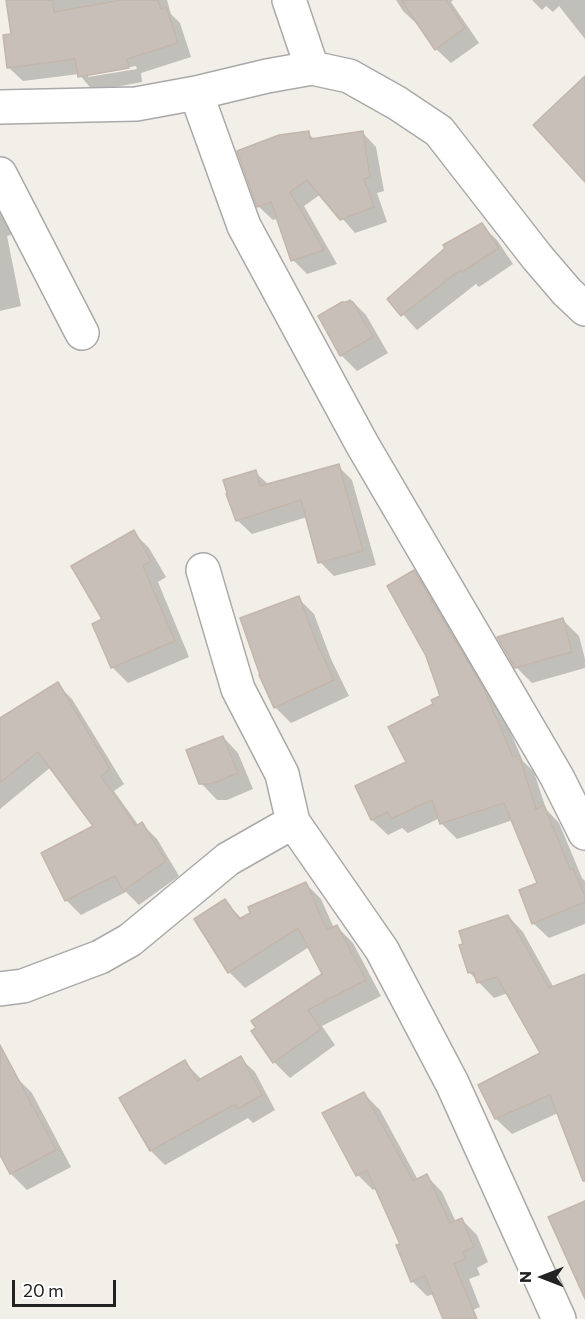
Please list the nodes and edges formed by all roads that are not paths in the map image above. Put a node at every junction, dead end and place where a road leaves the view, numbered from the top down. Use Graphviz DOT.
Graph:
graph roads {
  1 [pos="289,0"];
  2 [pos="312,68"];
  3 [pos="196,93"];
  4 [pos="0,107"];
  5 [pos="0,174"];
  6 [pos="585,309"];
  7 [pos="82,333"];
  8 [pos="203,570"];
  9 [pos="292,822"];
  10 [pos="585,833"];
  11 [pos="0,989"];
  12 [pos="559,1319"];
  1 -- 2 [label="street"];
  2 -- 3 [label="street"];
  2 -- 6 [label="street"];
  3 -- 4 [label="street"];
  3 -- 10 [label="street"];
  5 -- 7 [label="street"];
  8 -- 9 [label="street"];
  9 -- 11 [label="street"];
  9 -- 12 [label="street"];
}
